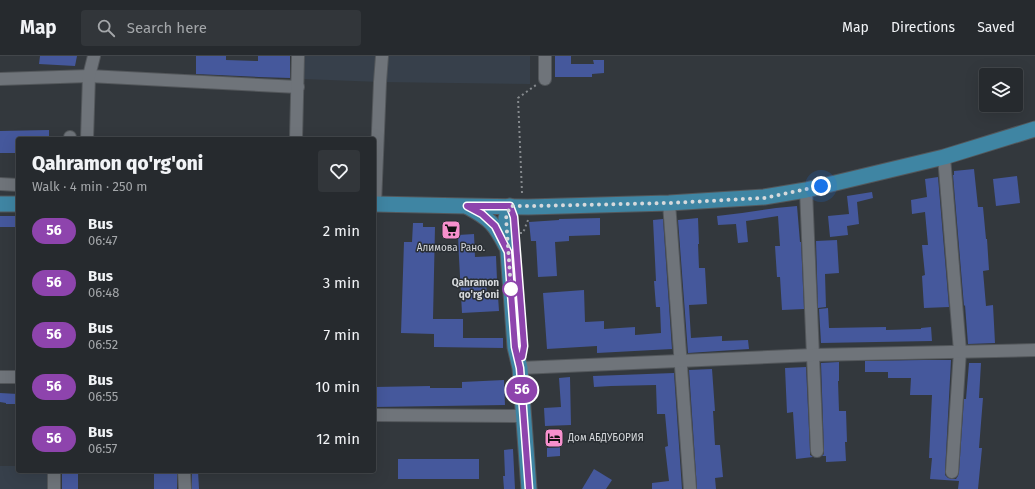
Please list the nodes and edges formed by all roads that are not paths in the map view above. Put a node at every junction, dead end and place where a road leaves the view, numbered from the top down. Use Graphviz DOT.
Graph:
graph roads {
  1 [pos="94,56"];
  2 [pos="298,56"];
  3 [pos="382,56"];
  4 [pos="545,56"];
  5 [pos="89,76"];
  6 [pos="545,78"];
  7 [pos="0,79"];
  8 [pos="298,87"];
  9 [pos="1035,129"];
  10 [pos="87,137"];
  11 [pos="296,137"];
  12 [pos="944,157"];
  13 [pos="376,163"];
  14 [pos="0,184"];
  15 [pos="16,185"];
  16 [pos="806,190"];
  17 [pos="669,203"];
  18 [pos="0,204"];
  19 [pos="16,204"];
  20 [pos="376,204"];
  21 [pos="467,206"];
  22 [pos="510,206"];
  23 [pos="508,252"];
  24 [pos="1035,350"];
  25 [pos="960,352"];
  26 [pos="812,356"];
  27 [pos="680,361"];
  28 [pos="520,368"];
  29 [pos="0,377"];
  30 [pos="16,377"];
  31 [pos="376,415"];
  32 [pos="524,416"];
  33 [pos="817,451"];
  34 [pos="952,472"];
  35 [pos="54,473"];
  36 [pos="184,473"];
  37 [pos="54,489"];
  38 [pos="185,489"];
  39 [pos="529,489"];
  40 [pos="690,489"];
  1 -- 5 [label="street"];
  2 -- 8 [label="street"];
  3 -- 13 [label="street"];
  4 -- 6 [label="street"];
  5 -- 7 [label="street"];
  5 -- 8 [label="street"];
  5 -- 10 [label="street"];
  8 -- 11 [label="street"];
  9 -- 12 [label="main road"];
  12 -- 16 [label="main road"];
  12 -- 25 [label="street"];
  14 -- 15 [label="street"];
  16 -- 17 [label="main road"];
  16 -- 26 [label="street"];
  17 -- 22 [label="main road"];
  17 -- 27 [label="street"];
  18 -- 19 [label="main road"];
  20 -- 21 [label="main road"];
  21 -- 22 [label="main road"];
  21 -- 23 [label="main road"];
  22 -- 23 [label="main road"];
  22 -- 28 [label="main road"];
  23 -- 28 [label="main road"];
  24 -- 25 [label="street"];
  25 -- 26 [label="street"];
  25 -- 34 [label="street"];
  26 -- 27 [label="street"];
  26 -- 33 [label="street"];
  27 -- 28 [label="street"];
  27 -- 40 [label="street"];
  28 -- 32 [label="main road"];
  29 -- 30 [label="street"];
  31 -- 32 [label="street"];
  32 -- 39 [label="main road"];
  35 -- 37 [label="street"];
  36 -- 38 [label="street"];
}
